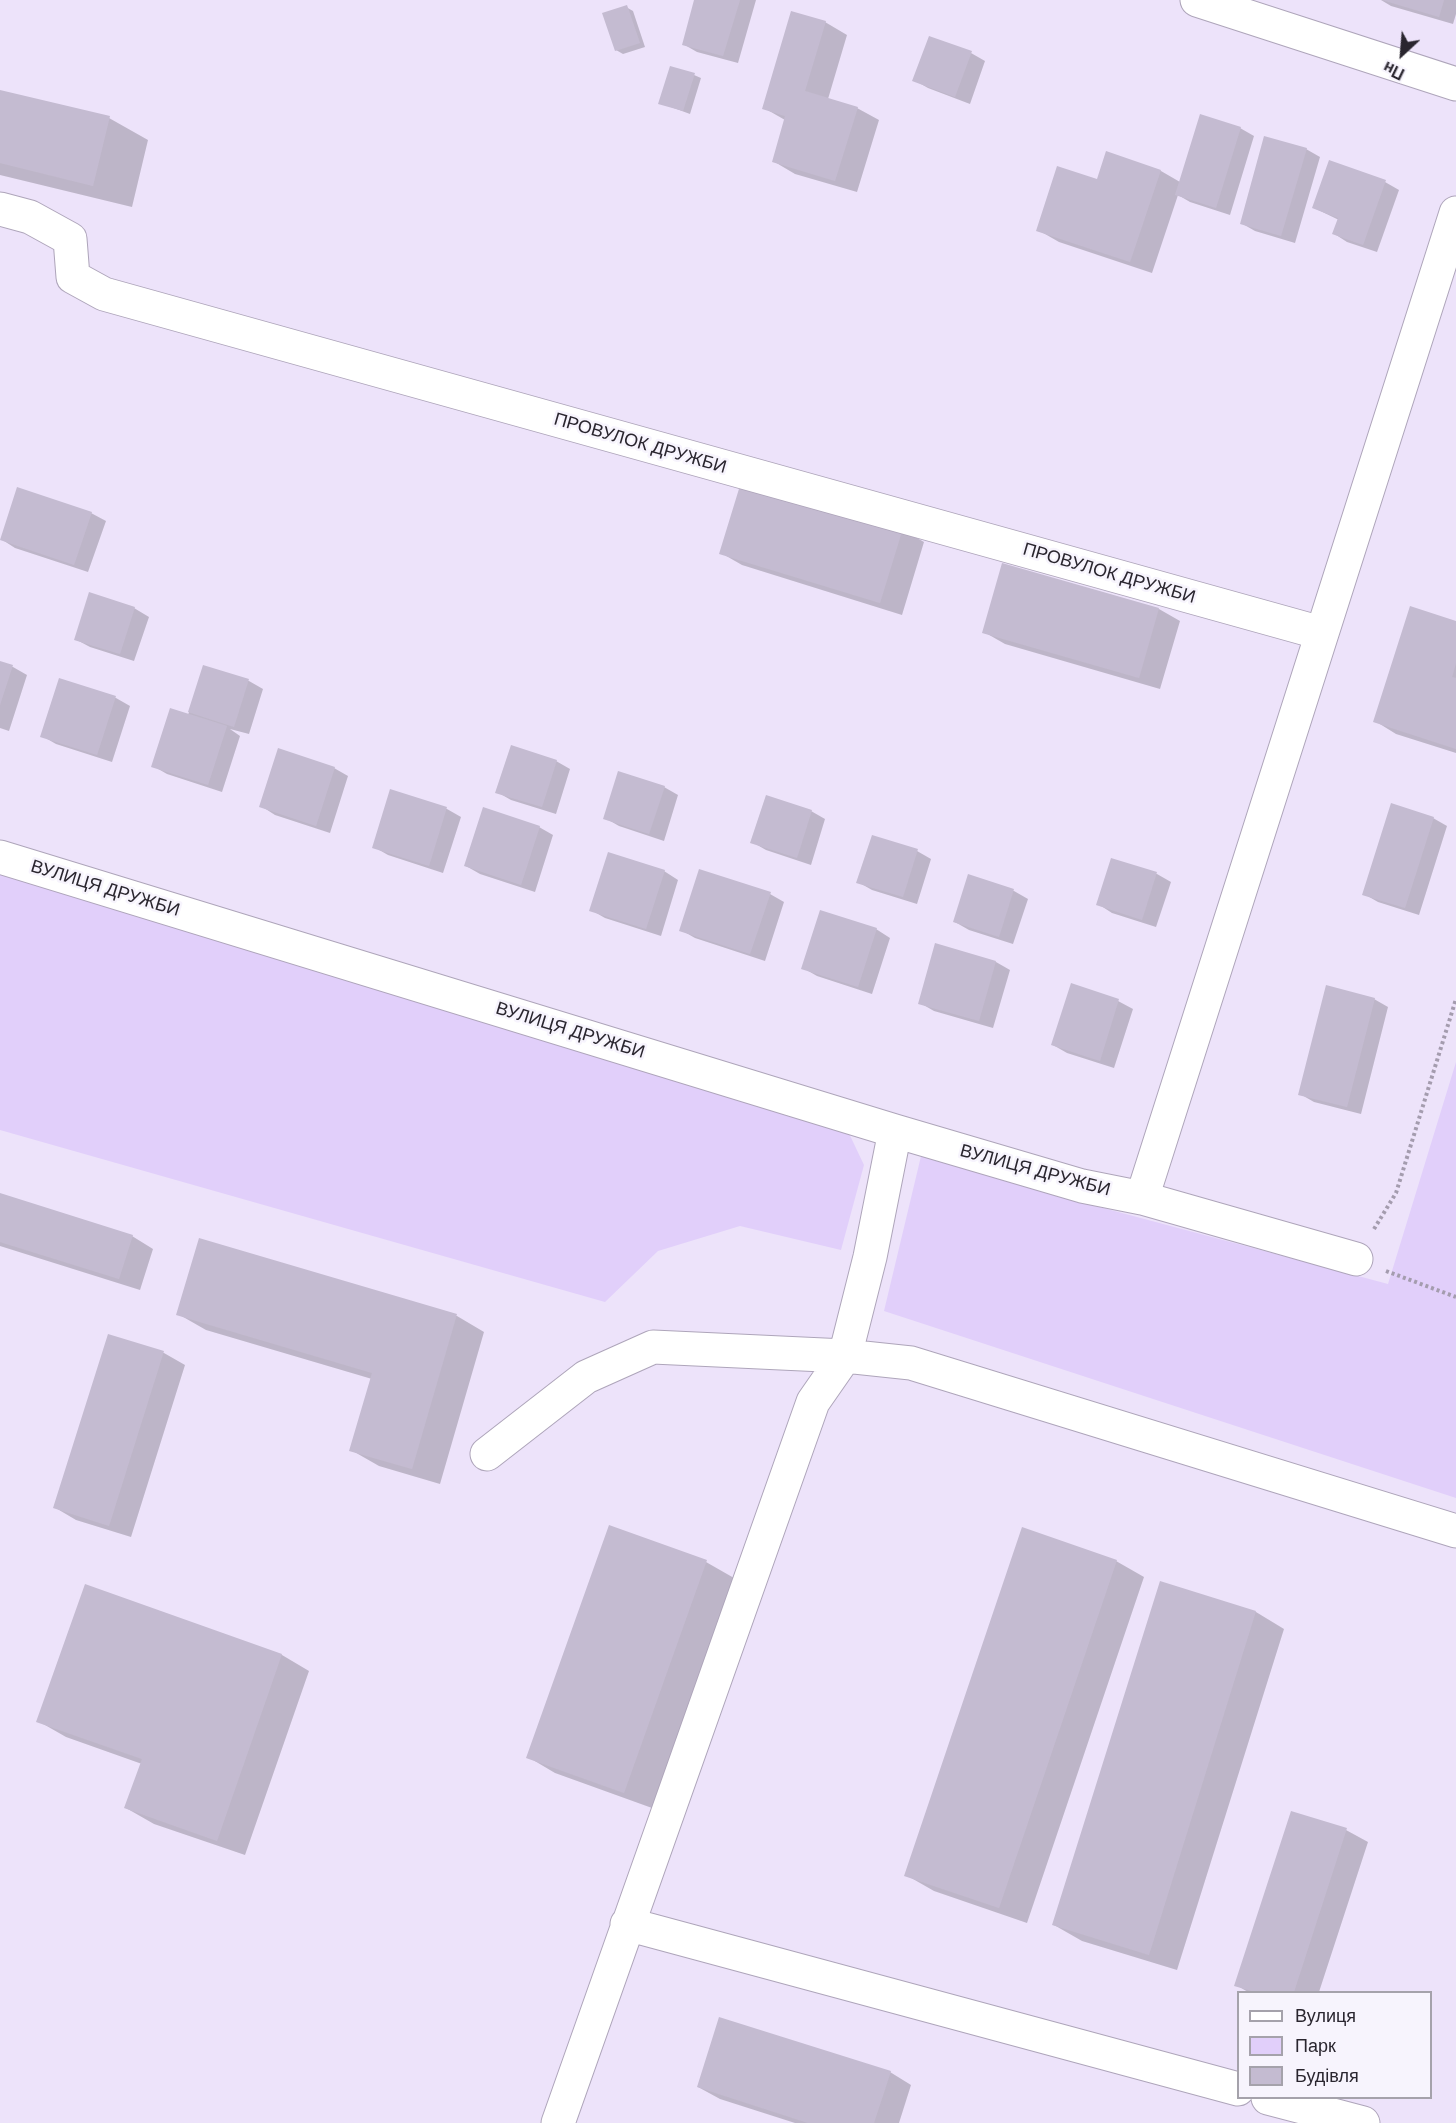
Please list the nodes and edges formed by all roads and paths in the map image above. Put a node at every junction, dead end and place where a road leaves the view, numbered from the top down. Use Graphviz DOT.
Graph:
graph roads {
  1 [pos="1197,0"];
  2 [pos="1456,84"];
  3 [pos="0,209"];
  4 [pos="1456,213"];
  5 [pos="1321,633"];
  6 [pos="0,856"];
  7 [pos="1456,999"];
  8 [pos="895,1131"];
  9 [pos="1142,1198"];
  10 [pos="1356,1259"];
  11 [pos="1456,1297"];
  12 [pos="845,1356"];
  13 [pos="487,1454"];
  14 [pos="1456,1531"];
  15 [pos="627,1924"];
  16 [pos="1237,2089"];
  17 [pos="1275,2099"];
  18 [pos="558,2123"];
  19 [pos="1363,2123"];
  1 -- 2 [label="street"];
  3 -- 5 [label="street, ПРОВУЛОК ДРУЖБИ"];
  4 -- 5 [label="street"];
  5 -- 9 [label="street"];
  6 -- 8 [label="street, ВУЛИЦЯ ДРУЖБИ"];
  7 -- 10 [label="path"];
  8 -- 9 [label="street, ВУЛИЦЯ ДРУЖБИ"];
  8 -- 12 [label="street"];
  9 -- 10 [label="street, ВУЛИЦЯ ДРУЖБИ"];
  10 -- 11 [label="path"];
  12 -- 13 [label="street"];
  12 -- 14 [label="street"];
  12 -- 15 [label="street"];
  15 -- 16 [label="street"];
  15 -- 18 [label="street"];
  17 -- 19 [label="street"];
}
